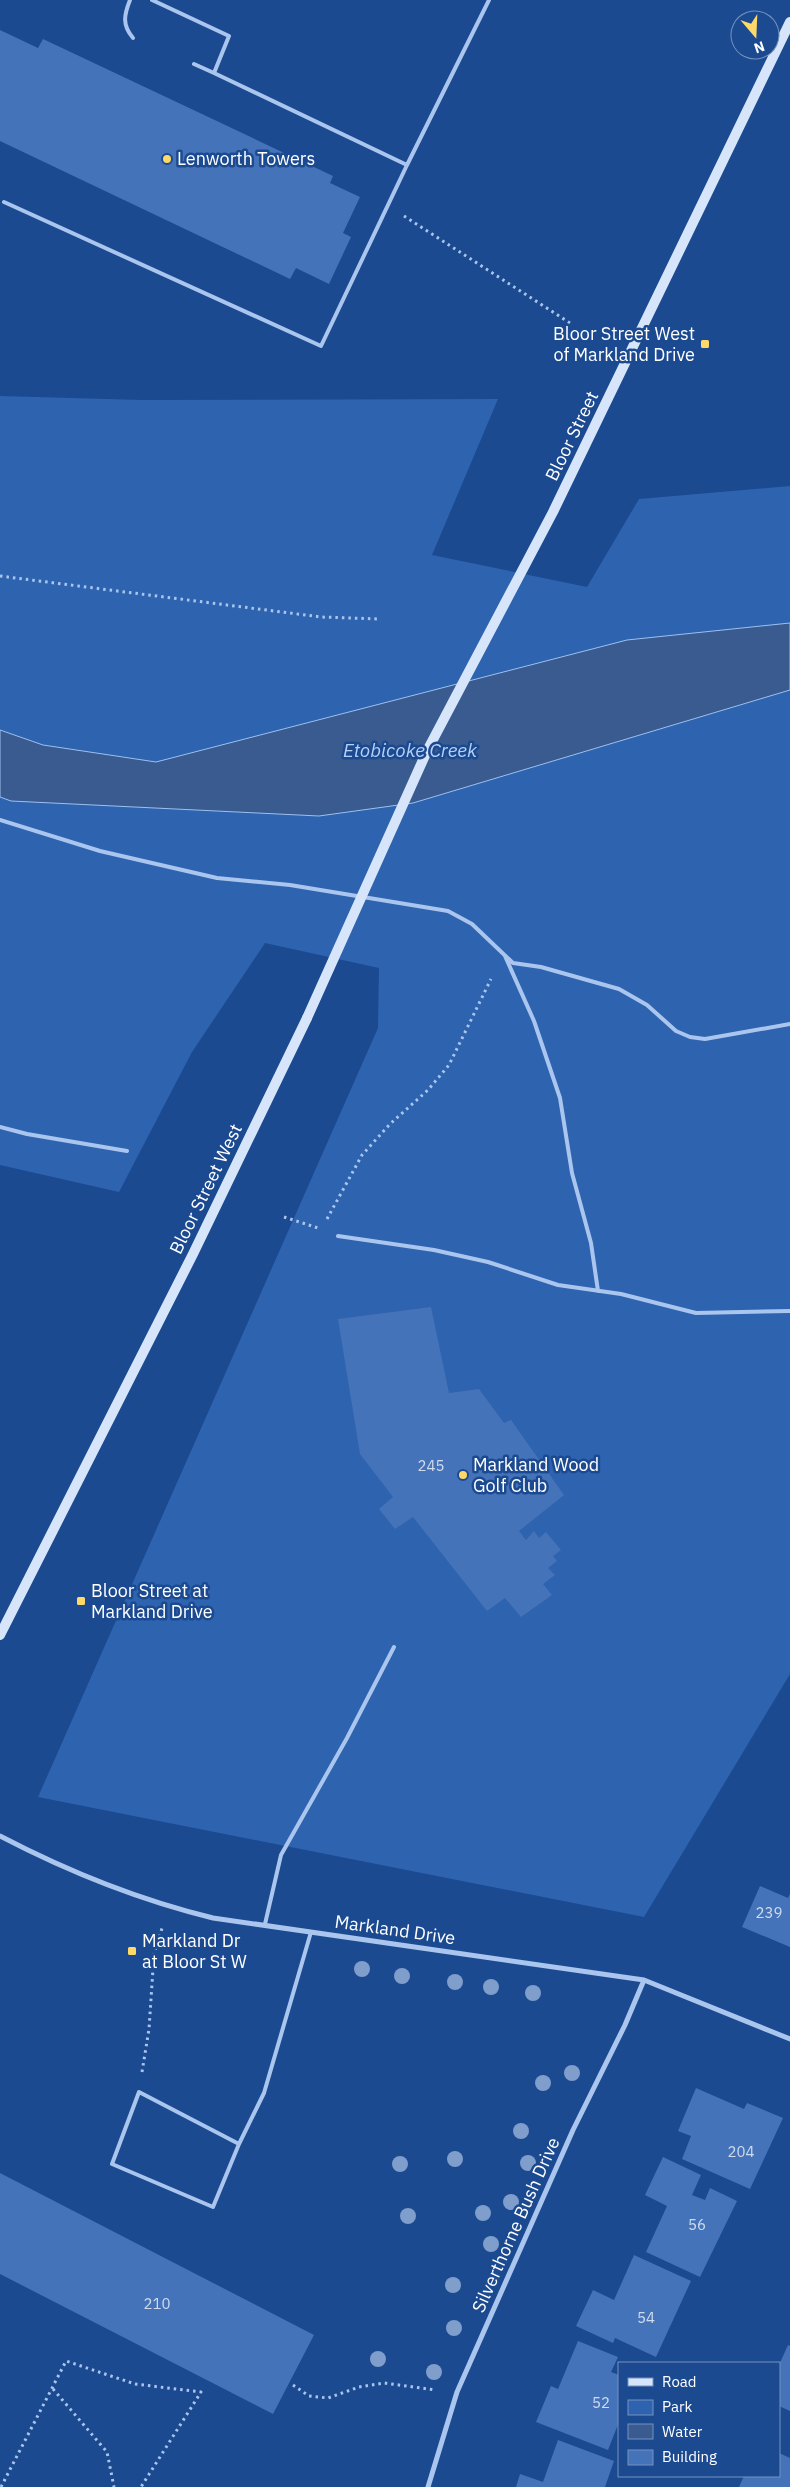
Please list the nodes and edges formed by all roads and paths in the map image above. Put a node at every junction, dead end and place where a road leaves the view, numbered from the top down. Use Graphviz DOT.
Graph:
graph roads {
  1 [pos="130,0"];
  2 [pos="152,0"];
  3 [pos="489,0"];
  4 [pos="790,22"];
  5 [pos="133,38"];
  6 [pos="194,64"];
  7 [pos="214,73"];
  8 [pos="407,165"];
  9 [pos="4,202"];
  10 [pos="388,206"];
  11 [pos="570,323"];
  12 [pos="0,576"];
  13 [pos="380,619"];
  14 [pos="427,752"];
  15 [pos="0,820"];
  16 [pos="504,954"];
  17 [pos="790,1024"];
  18 [pos="0,1127"];
  19 [pos="127,1151"];
  20 [pos="284,1216"];
  21 [pos="322,1229"];
  22 [pos="338,1236"];
  23 [pos="598,1291"];
  24 [pos="790,1310"];
  25 [pos="0,1635"];
  26 [pos="394,1647"];
  27 [pos="0,1836"];
  28 [pos="170,1907"];
  29 [pos="265,1924"];
  30 [pos="311,1932"];
  31 [pos="644,1980"];
  32 [pos="790,2039"];
  33 [pos="139,2092"];
  34 [pos="239,2144"];
  35 [pos="294,2385"];
  36 [pos="53,2389"];
  37 [pos="457,2392"];
  38 [pos="1,2487"];
  39 [pos="114,2487"];
  40 [pos="141,2487"];
  41 [pos="428,2487"];
  1 -- 5 [label="lane"];
  2 -- 7 [label="lane"];
  3 -- 8 [label="lane"];
  4 -- 14 [label="main road, Bloor Street"];
  6 -- 7 [label="lane"];
  7 -- 8 [label="lane"];
  8 -- 10 [label="lane"];
  9 -- 10 [label="lane"];
  10 -- 11 [label="path"];
  12 -- 13 [label="path"];
  14 -- 25 [label="main road, Bloor Street West, bridge"];
  15 -- 16 [label="lane"];
  16 -- 17 [label="lane"];
  16 -- 21 [label="path"];
  16 -- 23 [label="lane"];
  18 -- 19 [label="lane"];
  20 -- 21 [label="path"];
  21 -- 22 [label="path"];
  22 -- 23 [label="lane"];
  23 -- 24 [label="lane"];
  26 -- 29 [label="lane"];
  27 -- 28 [label="street, Markland Drive"];
  28 -- 29 [label="street, Markland Drive"];
  28 -- 33 [label="path"];
  29 -- 30 [label="street, Markland Drive"];
  30 -- 31 [label="street, Markland Drive"];
  30 -- 34 [label="lane"];
  31 -- 32 [label="street, Markland Drive"];
  31 -- 37 [label="street, Silverthorne Bush Drive"];
  33 -- 34 [label="lane"];
  33 -- 34 [label="lane"];
  35 -- 37 [label="path"];
  36 -- 38 [label="path"];
  36 -- 39 [label="path"];
  36 -- 40 [label="path"];
  37 -- 41 [label="street, Silverthorne Bush Drive"];
}
